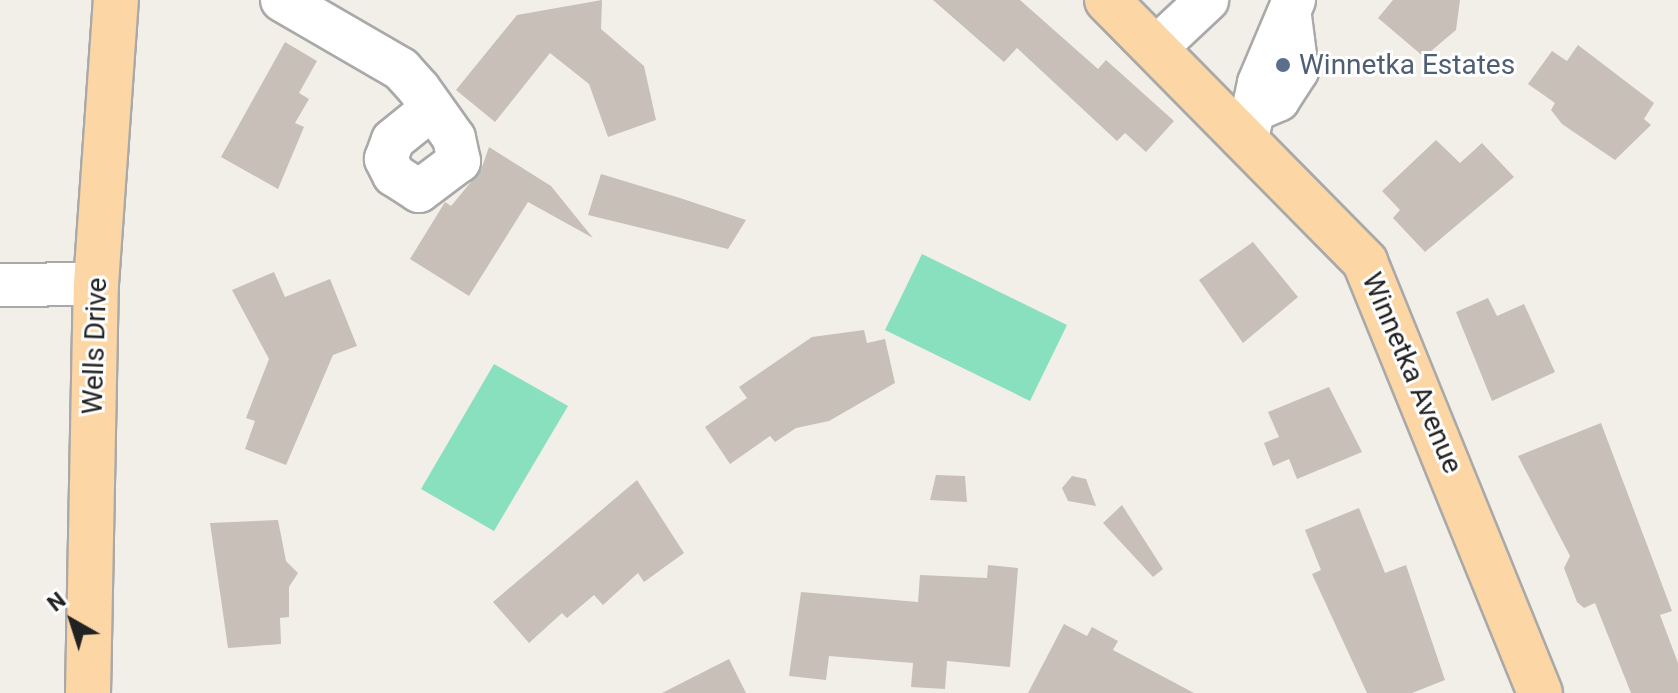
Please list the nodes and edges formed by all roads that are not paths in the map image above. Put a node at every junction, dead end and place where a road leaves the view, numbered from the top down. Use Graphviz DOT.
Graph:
graph roads {
  1 [pos="116,0"];
  2 [pos="282,0"];
  3 [pos="1107,0"];
  4 [pos="1207,0"];
  5 [pos="1292,8"];
  6 [pos="1157,47"];
  7 [pos="429,111"];
  8 [pos="1252,124"];
  9 [pos="96,284"];
  10 [pos="0,285"];
  11 [pos="88,693"];
  12 [pos="1540,693"];
  1 -- 9 [label="main road, Wells Drive"];
  2 -- 7 [label="street"];
  3 -- 6 [label="main road, Winnetka Avenue"];
  4 -- 6 [label="street"];
  5 -- 8 [label="street"];
  6 -- 8 [label="main road, Winnetka Avenue"];
  8 -- 12 [label="main road, Winnetka Avenue"];
  9 -- 10 [label="street"];
  9 -- 11 [label="main road, Wells Drive"];
}
